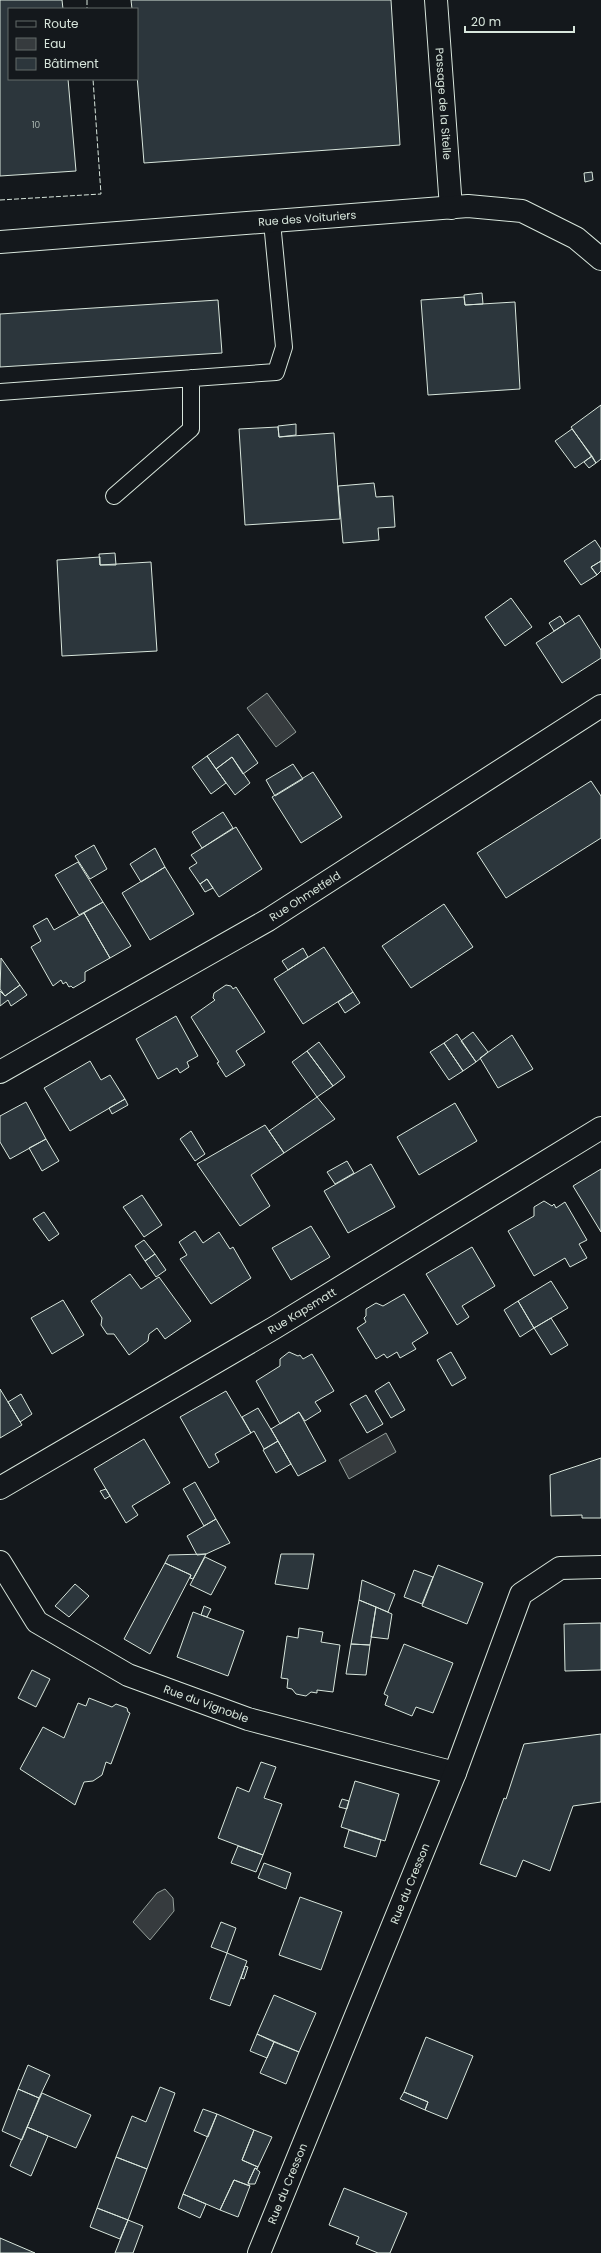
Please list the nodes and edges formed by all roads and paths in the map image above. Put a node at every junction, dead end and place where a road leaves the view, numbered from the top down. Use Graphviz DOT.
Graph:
graph roads {
  1 [pos="436,0"];
  2 [pos="451,208"];
  3 [pos="272,222"];
  4 [pos="0,242"];
  5 [pos="601,259"];
  6 [pos="191,378"];
  7 [pos="0,392"];
  8 [pos="114,496"];
  9 [pos="601,706"];
  10 [pos="0,1072"];
  11 [pos="601,1128"];
  12 [pos="0,1488"];
  13 [pos="0,1562"];
  14 [pos="601,1567"];
  15 [pos="455,1773"];
  16 [pos="259,2253"];
  1 -- 2 [label="street, Passage de la Sitelle"];
  2 -- 3 [label="street, Rue des Voituriers"];
  2 -- 5 [label="street, Rue des Voituriers"];
  3 -- 4 [label="street, Rue des Voituriers"];
  3 -- 6 [label="lane"];
  6 -- 7 [label="lane"];
  6 -- 8 [label="lane"];
  9 -- 10 [label="street, Rue Ohmetfeld"];
  11 -- 12 [label="street, Rue Kapsmatt"];
  13 -- 15 [label="street, Rue du Vignoble"];
  14 -- 15 [label="street, Rue du Cresson"];
  15 -- 16 [label="street, Rue du Cresson"];
}
